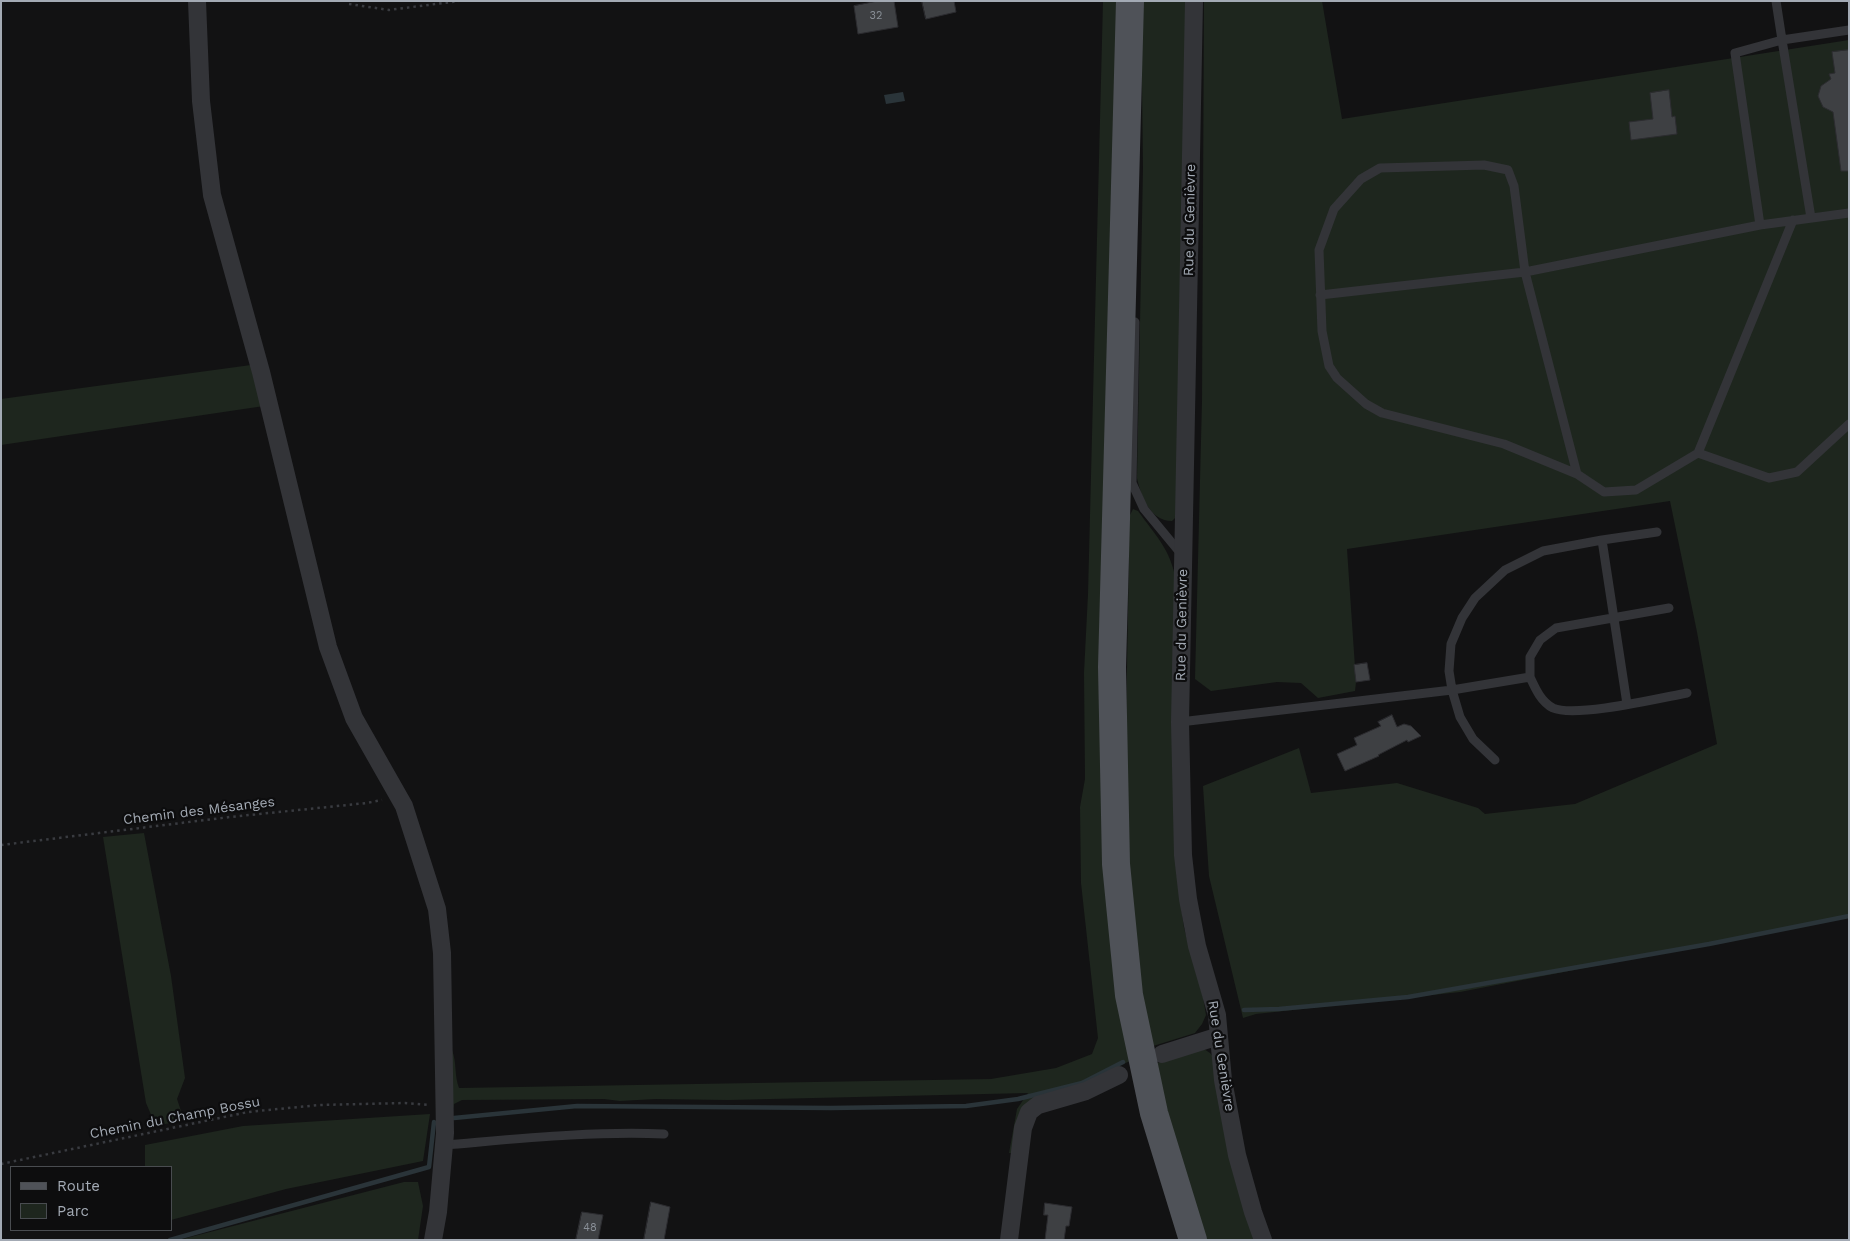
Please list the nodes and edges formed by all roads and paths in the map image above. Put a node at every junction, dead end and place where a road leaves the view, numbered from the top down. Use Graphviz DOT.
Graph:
graph roads {
  1 [pos="197,1"];
  2 [pos="459,1"];
  3 [pos="1130,1"];
  4 [pos="1194,1"];
  5 [pos="1776,1"];
  6 [pos="349,4"];
  7 [pos="1849,30"];
  8 [pos="1782,40"];
  9 [pos="1127,144"];
  10 [pos="1134,212"];
  11 [pos="1849,213"];
  12 [pos="1810,218"];
  13 [pos="1793,220"];
  14 [pos="1760,225"];
  15 [pos="1525,272"];
  16 [pos="1320,295"];
  17 [pos="1135,309"];
  18 [pos="1849,424"];
  19 [pos="1698,453"];
  20 [pos="1577,474"];
  21 [pos="1657,532"];
  22 [pos="1602,540"];
  23 [pos="1184,557"];
  24 [pos="1669,608"];
  25 [pos="1614,618"];
  26 [pos="1530,677"];
  27 [pos="1452,690"];
  28 [pos="1687,693"];
  29 [pos="1628,704"];
  30 [pos="1180,722"];
  31 [pos="1494,760"];
  32 [pos="398,796"];
  33 [pos="1,845"];
  34 [pos="1219,1036"];
  35 [pos="1162,1054"];
  36 [pos="1119,1075"];
  37 [pos="445,1108"];
  38 [pos="664,1134"];
  39 [pos="444,1139"];
  40 [pos="1,1164"];
  41 [pos="433,1240"];
  42 [pos="1009,1240"];
  43 [pos="1193,1240"];
  44 [pos="1263,1240"];
  1 -- 32 [label="street"];
  2 -- 6 [label="path"];
  3 -- 9 [label="main road"];
  4 -- 23 [label="street, Rue du Genièvre"];
  5 -- 8 [label="lane"];
  7 -- 8 [label="lane"];
  8 -- 12 [label="lane"];
  8 -- 14 [label="lane"];
  9 -- 10 [label="lane"];
  9 -- 43 [label="main road"];
  11 -- 12 [label="lane"];
  12 -- 13 [label="lane"];
  13 -- 14 [label="lane"];
  13 -- 19 [label="lane"];
  14 -- 15 [label="lane"];
  15 -- 16 [label="lane"];
  15 -- 16 [label="lane"];
  15 -- 20 [label="lane"];
  16 -- 20 [label="lane"];
  17 -- 23 [label="lane"];
  18 -- 19 [label="lane"];
  19 -- 20 [label="lane"];
  21 -- 22 [label="lane"];
  22 -- 25 [label="lane"];
  22 -- 27 [label="lane"];
  23 -- 30 [label="street, Rue du Genièvre"];
  24 -- 25 [label="lane"];
  25 -- 26 [label="lane"];
  25 -- 29 [label="lane"];
  26 -- 27 [label="lane"];
  26 -- 29 [label="lane"];
  27 -- 30 [label="lane"];
  27 -- 31 [label="lane"];
  28 -- 29 [label="lane"];
  30 -- 34 [label="street, Rue du Genièvre"];
  32 -- 33 [label="path, Chemin des Mésanges"];
  32 -- 37 [label="street"];
  34 -- 35 [label="street"];
  34 -- 44 [label="street, Rue du Genièvre"];
  36 -- 42 [label="street"];
  37 -- 39 [label="street"];
  37 -- 40 [label="path, Chemin du Champ Bossu"];
  38 -- 39 [label="lane"];
  39 -- 41 [label="street"];
}
